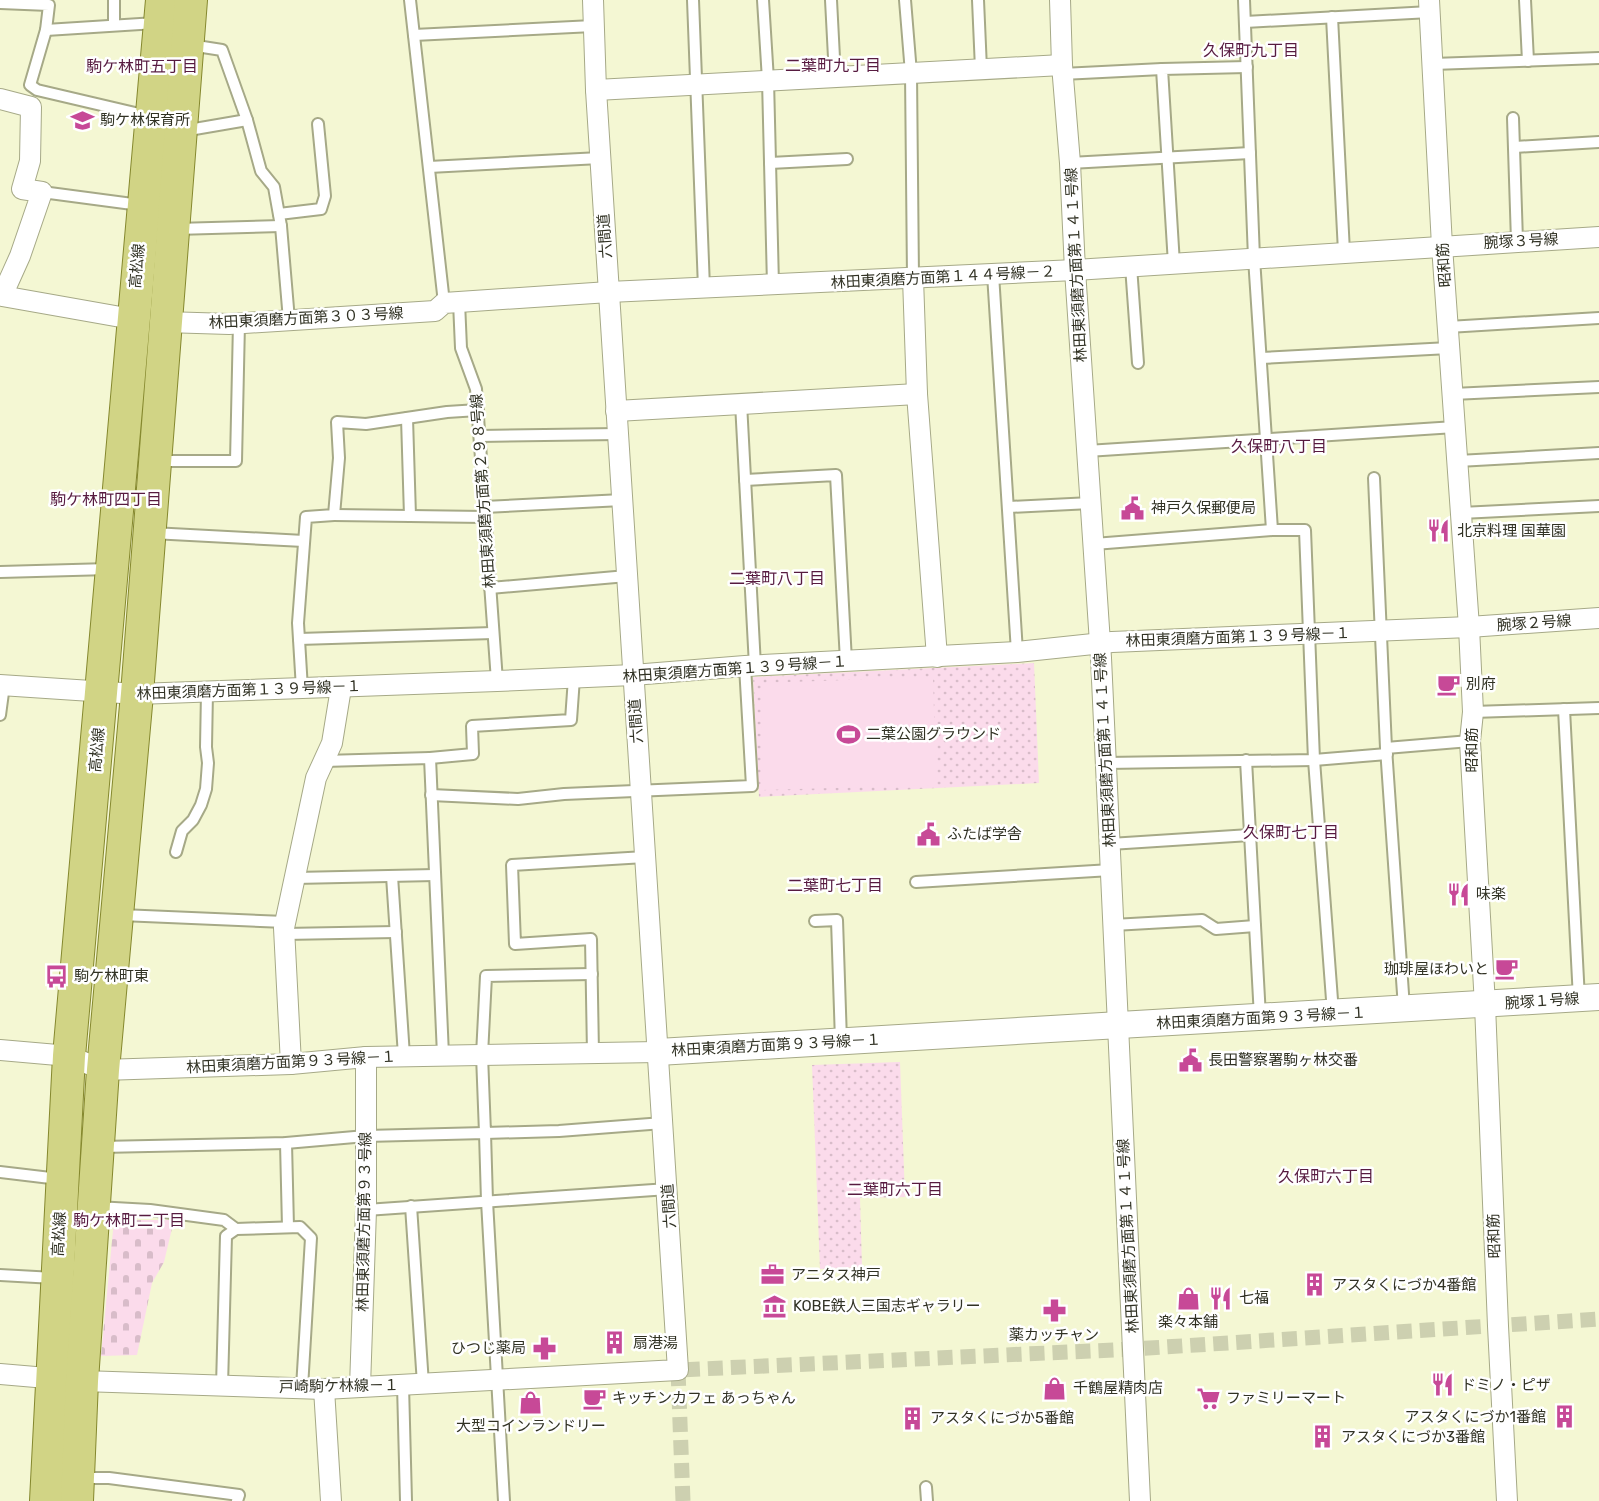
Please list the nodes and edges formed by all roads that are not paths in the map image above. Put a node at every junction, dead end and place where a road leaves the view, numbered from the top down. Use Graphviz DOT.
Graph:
graph roads {
  1 [pos="114,0"];
  2 [pos="191,0"];
  3 [pos="410,0"];
  4 [pos="593,0"];
  5 [pos="693,0"];
  6 [pos="763,0"];
  7 [pos="831,0"];
  8 [pos="905,0"];
  9 [pos="978,0"];
  10 [pos="1060,0"];
  11 [pos="1244,0"];
  12 [pos="1525,0"];
  13 [pos="0,3"];
  14 [pos="1430,6"];
  15 [pos="161,11"];
  16 [pos="1332,17"];
  17 [pos="1245,22"];
  18 [pos="114,24"];
  19 [pos="593,26"];
  20 [pos="46,30"];
  21 [pos="414,35"];
  22 [pos="186,45"];
  23 [pos="1599,58"];
  24 [pos="1528,61"];
  25 [pos="1433,64"];
  26 [pos="1247,67"];
  27 [pos="981,69"];
  28 [pos="1062,69"];
  29 [pos="1162,69"];
  30 [pos="911,73"];
  31 [pos="835,77"];
  32 [pos="768,80"];
  33 [pos="695,84"];
  34 [pos="596,90"];
  35 [pos="0,99"];
  36 [pos="34,99"];
  37 [pos="151,117"];
  38 [pos="1513,118"];
  39 [pos="247,120"];
  40 [pos="318,124"];
  41 [pos="180,132"];
  42 [pos="1599,142"];
  43 [pos="1515,147"];
  44 [pos="1250,153"];
  45 [pos="600,158"];
  46 [pos="1168,158"];
  47 [pos="847,159"];
  48 [pos="770,163"];
  49 [pos="1070,163"];
  50 [pos="429,167"];
  51 [pos="42,192"];
  52 [pos="143,206"];
  53 [pos="279,214"];
  54 [pos="280,226"];
  55 [pos="172,229"];
  56 [pos="1599,237"];
  57 [pos="1517,241"];
  58 [pos="1442,246"];
  59 [pos="1344,252"];
  60 [pos="1254,258"];
  61 [pos="1174,264"];
  62 [pos="1131,266"];
  63 [pos="1075,270"];
  64 [pos="993,274"];
  65 [pos="913,278"];
  66 [pos="773,285"];
  67 [pos="704,288"];
  68 [pos="609,292"];
  69 [pos="1,293"];
  70 [pos="452,303"];
  71 [pos="1599,318"];
  72 [pos="132,319"];
  73 [pos="289,320"];
  74 [pos="165,322"];
  75 [pos="239,323"];
  76 [pos="1448,327"];
  77 [pos="1449,348"];
  78 [pos="1261,358"];
  79 [pos="1138,363"];
  80 [pos="1599,387"];
  81 [pos="917,394"];
  82 [pos="1453,394"];
  83 [pos="741,403"];
  84 [pos="478,410"];
  85 [pos="616,411"];
  86 [pos="407,418"];
  87 [pos="1455,427"];
  88 [pos="618,434"];
  89 [pos="480,436"];
  90 [pos="1266,439"];
  91 [pos="1087,451"];
  92 [pos="1599,453"];
  93 [pos="155,461"];
  94 [pos="1458,461"];
  95 [pos="1374,478"];
  96 [pos="745,480"];
  97 [pos="622,500"];
  98 [pos="1091,503"];
  99 [pos="1599,506"];
  100 [pos="1009,507"];
  101 [pos="484,512"];
  102 [pos="1461,513"];
  103 [pos="334,515"];
  104 [pos="410,516"];
  105 [pos="1272,530"];
  106 [pos="149,532"];
  107 [pos="304,542"];
  108 [pos="1094,544"];
  109 [pos="112,569"];
  110 [pos="0,572"];
  111 [pos="627,576"];
  112 [pos="490,588"];
  113 [pos="1599,618"];
  114 [pos="1469,627"];
  115 [pos="1380,631"];
  116 [pos="494,633"];
  117 [pos="1311,634"];
  118 [pos="299,639"];
  119 [pos="1100,643"];
  120 [pos="1017,652"];
  121 [pos="937,657"];
  122 [pos="846,662"];
  123 [pos="750,666"];
  124 [pos="633,675"];
  125 [pos="573,678"];
  126 [pos="497,681"];
  127 [pos="2,685"];
  128 [pos="341,688"];
  129 [pos="302,689"];
  130 [pos="102,692"];
  131 [pos="207,692"];
  132 [pos="137,694"];
  133 [pos="1599,708"];
  134 [pos="1564,709"];
  135 [pos="1473,712"];
  136 [pos="0,715"];
  137 [pos="1470,741"];
  138 [pos="1387,751"];
  139 [pos="429,758"];
  140 [pos="1246,760"];
  141 [pos="1314,760"];
  142 [pos="324,761"];
  143 [pos="1106,763"];
  144 [pos="640,791"];
  145 [pos="431,795"];
  146 [pos="1250,835"];
  147 [pos="1110,843"];
  148 [pos="176,852"];
  149 [pos="645,857"];
  150 [pos="1111,870"];
  151 [pos="435,875"];
  152 [pos="392,876"];
  153 [pos="295,878"];
  154 [pos="916,882"];
  155 [pos="118,915"];
  156 [pos="815,921"];
  157 [pos="1113,925"];
  158 [pos="1255,926"];
  159 [pos="285,928"];
  160 [pos="396,932"];
  161 [pos="592,974"];
  162 [pos="1589,998"];
  163 [pos="1485,1005"];
  164 [pos="1404,1009"];
  165 [pos="1333,1014"];
  166 [pos="1260,1018"];
  167 [pos="1117,1026"];
  168 [pos="841,1041"];
  169 [pos="0,1050"];
  170 [pos="658,1052"];
  171 [pos="593,1053"];
  172 [pos="443,1055"];
  173 [pos="482,1055"];
  174 [pos="69,1056"];
  175 [pos="404,1056"];
  176 [pos="366,1057"];
  177 [pos="291,1064"];
  178 [pos="103,1070"];
  179 [pos="663,1123"];
  180 [pos="485,1133"];
  181 [pos="366,1136"];
  182 [pos="286,1143"];
  183 [pos="99,1147"];
  184 [pos="0,1172"];
  185 [pos="62,1179"];
  186 [pos="668,1189"];
  187 [pos="487,1201"];
  188 [pos="411,1206"];
  189 [pos="95,1207"];
  190 [pos="366,1210"];
  191 [pos="288,1227"];
  192 [pos="236,1228"];
  193 [pos="0,1275"];
  194 [pos="57,1278"];
  195 [pos="678,1370"];
  196 [pos="0,1374"];
  197 [pos="52,1378"];
  198 [pos="498,1380"];
  199 [pos="82,1381"];
  200 [pos="423,1384"];
  201 [pos="403,1385"];
  202 [pos="222,1386"];
  203 [pos="360,1387"];
  204 [pos="302,1388"];
  205 [pos="324,1389"];
  206 [pos="926,1487"];
  207 [pos="78,1489"];
  208 [pos="46,1501"];
  209 [pos="237,1501"];
  210 [pos="331,1501"];
  211 [pos="406,1501"];
  212 [pos="504,1501"];
  213 [pos="927,1501"];
  214 [pos="1140,1501"];
  215 [pos="1507,1501"];
  1 -- 18 [label="lane"];
  2 -- 22 [label="main road"];
  3 -- 21 [label="lane, 林田東須磨方面第２９８号線"];
  4 -- 19 [label="street, 六間道"];
  5 -- 33 [label="lane"];
  6 -- 32 [label="lane"];
  7 -- 31 [label="lane"];
  8 -- 30 [label="lane"];
  9 -- 27 [label="lane"];
  10 -- 28 [label="street, 林田東須磨方面第１４１号線"];
  11 -- 17 [label="lane"];
  12 -- 24 [label="lane"];
  13 -- 20 [label="lane"];
  14 -- 16 [label="lane"];
  14 -- 25 [label="street, 昭和筋"];
  15 -- 18 [label="lane"];
  15 -- 37 [label="main road, 高松線"];
  16 -- 17 [label="lane"];
  16 -- 59 [label="lane"];
  17 -- 26 [label="lane"];
  18 -- 20 [label="lane"];
  19 -- 21 [label="lane"];
  19 -- 34 [label="street, 六間道"];
  20 -- 36 [label="lane"];
  21 -- 50 [label="lane, 林田東須磨方面第２９８号線"];
  22 -- 39 [label="lane"];
  22 -- 41 [label="main road"];
  23 -- 24 [label="lane"];
  24 -- 25 [label="lane"];
  25 -- 58 [label="street, 昭和筋"];
  26 -- 29 [label="lane"];
  26 -- 44 [label="lane"];
  27 -- 28 [label="street"];
  27 -- 30 [label="street"];
  28 -- 29 [label="lane"];
  28 -- 49 [label="street, 林田東須磨方面第１４１号線"];
  29 -- 46 [label="lane"];
  30 -- 31 [label="street"];
  30 -- 65 [label="lane"];
  31 -- 32 [label="street"];
  32 -- 33 [label="street"];
  32 -- 48 [label="lane"];
  33 -- 34 [label="street"];
  33 -- 67 [label="lane"];
  34 -- 45 [label="street, 六間道"];
  35 -- 36 [label="street"];
  36 -- 37 [label="lane"];
  36 -- 51 [label="street"];
  37 -- 52 [label="main road, 高松線"];
  38 -- 43 [label="lane"];
  39 -- 41 [label="lane"];
  39 -- 53 [label="lane"];
  40 -- 53 [label="lane"];
  41 -- 55 [label="main road"];
  42 -- 43 [label="lane"];
  43 -- 57 [label="lane"];
  44 -- 46 [label="lane"];
  44 -- 60 [label="lane"];
  45 -- 50 [label="lane"];
  45 -- 68 [label="street, 六間道"];
  46 -- 49 [label="lane"];
  46 -- 61 [label="lane"];
  47 -- 48 [label="lane"];
  48 -- 66 [label="lane"];
  49 -- 63 [label="street, 林田東須磨方面第１４１号線"];
  50 -- 70 [label="lane, 林田東須磨方面第２９８号線"];
  51 -- 52 [label="lane"];
  51 -- 69 [label="street"];
  52 -- 72 [label="main road, 高松線"];
  53 -- 54 [label="lane"];
  54 -- 55 [label="lane"];
  54 -- 73 [label="lane"];
  55 -- 74 [label="main road"];
  56 -- 57 [label="street, 腕塚３号線"];
  57 -- 58 [label="street, 腕塚３号線"];
  58 -- 59 [label="street, 林田東須磨方面第１４４号線－２"];
  58 -- 76 [label="street, 昭和筋"];
  59 -- 60 [label="street, 林田東須磨方面第１４４号線－２"];
  60 -- 61 [label="street, 林田東須磨方面第１４４号線－２"];
  60 -- 78 [label="lane"];
  61 -- 62 [label="street, 林田東須磨方面第１４４号線－２"];
  62 -- 63 [label="street, 林田東須磨方面第１４４号線－２"];
  62 -- 79 [label="lane"];
  63 -- 64 [label="street, 林田東須磨方面第１４４号線－２"];
  63 -- 91 [label="street, 林田東須磨方面第１４１号線"];
  64 -- 65 [label="street, 林田東須磨方面第１４４号線－２"];
  64 -- 100 [label="lane"];
  65 -- 66 [label="street, 林田東須磨方面第１４４号線－２"];
  65 -- 81 [label="street"];
  66 -- 67 [label="street, 林田東須磨方面第１４４号線－２"];
  67 -- 68 [label="street, 林田東須磨方面第１４４号線－２"];
  68 -- 70 [label="street, 林田東須磨方面第１４４号線－２"];
  68 -- 85 [label="street, 六間道"];
  69 -- 72 [label="street"];
  70 -- 73 [label="street, 林田東須磨方面第３０３号線"];
  70 -- 84 [label="lane, 林田東須磨方面第２９８号線"];
  71 -- 76 [label="lane"];
  72 -- 109 [label="main road, 高松線"];
  73 -- 75 [label="street, 林田東須磨方面第３０３号線"];
  74 -- 75 [label="street, 林田東須磨方面第３０３号線"];
  74 -- 93 [label="main road"];
  75 -- 93 [label="lane"];
  76 -- 77 [label="street, 昭和筋"];
  77 -- 78 [label="lane"];
  77 -- 82 [label="street, 昭和筋"];
  78 -- 90 [label="lane"];
  80 -- 82 [label="lane"];
  81 -- 83 [label="street"];
  81 -- 121 [label="street"];
  82 -- 87 [label="street, 昭和筋"];
  83 -- 85 [label="street"];
  83 -- 96 [label="lane"];
  84 -- 86 [label="lane"];
  84 -- 89 [label="lane, 林田東須磨方面第２９８号線"];
  85 -- 88 [label="street, 六間道"];
  86 -- 103 [label="lane"];
  86 -- 104 [label="lane"];
  87 -- 90 [label="lane"];
  87 -- 94 [label="street, 昭和筋"];
  88 -- 89 [label="lane"];
  88 -- 97 [label="street, 六間道"];
  89 -- 101 [label="lane, 林田東須磨方面第２９８号線"];
  90 -- 91 [label="lane"];
  90 -- 105 [label="lane"];
  91 -- 98 [label="street, 林田東須磨方面第１４１号線"];
  92 -- 94 [label="lane"];
  93 -- 106 [label="main road"];
  94 -- 102 [label="street, 昭和筋"];
  95 -- 115 [label="lane"];
  96 -- 122 [label="lane"];
  96 -- 123 [label="lane"];
  97 -- 101 [label="lane"];
  97 -- 111 [label="street, 六間道"];
  98 -- 100 [label="lane"];
  98 -- 108 [label="street, 林田東須磨方面第１４１号線"];
  99 -- 102 [label="lane"];
  100 -- 120 [label="lane"];
  101 -- 104 [label="lane"];
  101 -- 112 [label="lane, 林田東須磨方面第２９８号線"];
  102 -- 114 [label="street, 昭和筋"];
  103 -- 104 [label="lane"];
  103 -- 107 [label="lane"];
  105 -- 108 [label="lane"];
  105 -- 117 [label="lane"];
  106 -- 107 [label="lane"];
  106 -- 132 [label="main road"];
  107 -- 118 [label="lane"];
  108 -- 119 [label="street, 林田東須磨方面第１４１号線"];
  109 -- 110 [label="lane"];
  109 -- 130 [label="main road, 高松線"];
  111 -- 112 [label="lane"];
  111 -- 124 [label="street, 六間道"];
  112 -- 116 [label="lane, 林田東須磨方面第２９８号線"];
  113 -- 114 [label="street, 腕塚２号線"];
  114 -- 115 [label="street, 林田東須磨方面第１３９号線－１"];
  114 -- 135 [label="street, 昭和筋"];
  115 -- 117 [label="street, 林田東須磨方面第１３９号線－１"];
  115 -- 138 [label="lane"];
  116 -- 118 [label="lane"];
  116 -- 126 [label="lane, 林田東須磨方面第２９８号線"];
  117 -- 119 [label="street, 林田東須磨方面第１３９号線－１"];
  117 -- 141 [label="lane"];
  118 -- 129 [label="lane"];
  119 -- 120 [label="street, 林田東須磨方面第１３９号線－１"];
  119 -- 143 [label="street, 林田東須磨方面第１４１号線"];
  120 -- 121 [label="street, 林田東須磨方面第１３９号線－１"];
  121 -- 122 [label="street, 林田東須磨方面第１３９号線－１"];
  122 -- 123 [label="street, 林田東須磨方面第１３９号線－１"];
  123 -- 124 [label="street, 林田東須磨方面第１３９号線－１"];
  123 -- 144 [label="lane"];
  124 -- 125 [label="street, 林田東須磨方面第１３９号線－１"];
  124 -- 144 [label="street, 六間道"];
  125 -- 126 [label="street, 林田東須磨方面第１３９号線－１"];
  125 -- 139 [label="lane"];
  126 -- 128 [label="street, 林田東須磨方面第１３９号線－１"];
  127 -- 130 [label="street, 林田東須磨方面第１３９号線－１"];
  127 -- 136 [label="lane"];
  128 -- 129 [label="street, 林田東須磨方面第１３９号線－１"];
  128 -- 142 [label="street"];
  129 -- 131 [label="street, 林田東須磨方面第１３９号線－１"];
  130 -- 132 [label="street, 林田東須磨方面第１３９号線－１"];
  130 -- 174 [label="main road, 高松線"];
  131 -- 132 [label="street, 林田東須磨方面第１３９号線－１"];
  131 -- 148 [label="lane"];
  132 -- 155 [label="main road"];
  133 -- 134 [label="lane"];
  134 -- 135 [label="lane"];
  134 -- 162 [label="lane"];
  135 -- 137 [label="street, 昭和筋"];
  137 -- 138 [label="lane"];
  137 -- 163 [label="street, 昭和筋"];
  138 -- 141 [label="lane"];
  138 -- 164 [label="lane"];
  139 -- 142 [label="lane"];
  139 -- 145 [label="lane"];
  140 -- 141 [label="lane"];
  140 -- 143 [label="lane"];
  140 -- 146 [label="lane"];
  141 -- 165 [label="lane"];
  142 -- 153 [label="street"];
  143 -- 147 [label="street, 林田東須磨方面第１４１号線"];
  144 -- 145 [label="lane"];
  144 -- 149 [label="street, 六間道"];
  145 -- 151 [label="lane"];
  146 -- 147 [label="lane"];
  146 -- 158 [label="lane"];
  147 -- 150 [label="street, 林田東須磨方面第１４１号線"];
  149 -- 161 [label="lane"];
  149 -- 170 [label="street, 六間道"];
  150 -- 154 [label="lane"];
  150 -- 157 [label="street, 林田東須磨方面第１４１号線"];
  151 -- 152 [label="lane"];
  151 -- 172 [label="lane"];
  152 -- 153 [label="lane"];
  152 -- 160 [label="lane"];
  153 -- 159 [label="street"];
  155 -- 159 [label="lane"];
  155 -- 178 [label="main road"];
  156 -- 168 [label="lane"];
  157 -- 158 [label="lane"];
  157 -- 167 [label="street, 林田東須磨方面第１４１号線"];
  158 -- 166 [label="lane"];
  159 -- 160 [label="lane"];
  159 -- 177 [label="street"];
  160 -- 175 [label="lane"];
  161 -- 171 [label="lane"];
  161 -- 173 [label="lane"];
  162 -- 163 [label="street, 腕塚１号線"];
  163 -- 164 [label="street, 林田東須磨方面第９３号線－１"];
  163 -- 215 [label="street, 昭和筋"];
  164 -- 165 [label="street, 林田東須磨方面第９３号線－１"];
  165 -- 166 [label="street, 林田東須磨方面第９３号線－１"];
  166 -- 167 [label="street, 林田東須磨方面第９３号線－１"];
  167 -- 168 [label="street, 林田東須磨方面第９３号線－１"];
  167 -- 214 [label="street, 林田東須磨方面第１４１号線"];
  168 -- 170 [label="street, 林田東須磨方面第９３号線－１"];
  169 -- 174 [label="street, 林田東須磨方面第９３号線－１"];
  170 -- 171 [label="street, 林田東須磨方面第９３号線－１"];
  170 -- 179 [label="street, 六間道"];
  171 -- 173 [label="street, 林田東須磨方面第９３号線－１"];
  172 -- 173 [label="street, 林田東須磨方面第９３号線－１"];
  172 -- 175 [label="street, 林田東須磨方面第９３号線－１"];
  173 -- 180 [label="lane"];
  174 -- 178 [label="street, 林田東須磨方面第９３号線－１"];
  174 -- 185 [label="main road, 高松線"];
  175 -- 176 [label="street, 林田東須磨方面第９３号線－１"];
  176 -- 177 [label="street, 林田東須磨方面第９３号線－１"];
  176 -- 181 [label="street, 林田東須磨方面第９３号線"];
  177 -- 178 [label="street, 林田東須磨方面第９３号線－１"];
  178 -- 183 [label="main road"];
  179 -- 180 [label="lane"];
  179 -- 186 [label="street, 六間道"];
  180 -- 181 [label="lane"];
  180 -- 187 [label="lane"];
  181 -- 182 [label="lane"];
  181 -- 190 [label="street, 林田東須磨方面第９３号線"];
  182 -- 183 [label="lane"];
  182 -- 191 [label="lane"];
  183 -- 189 [label="main road"];
  184 -- 185 [label="lane"];
  185 -- 194 [label="main road, 高松線"];
  186 -- 187 [label="lane"];
  186 -- 195 [label="street, 六間道"];
  187 -- 188 [label="lane"];
  187 -- 198 [label="lane"];
  188 -- 190 [label="lane"];
  188 -- 200 [label="lane"];
  189 -- 192 [label="lane"];
  189 -- 199 [label="main road"];
  190 -- 203 [label="street, 林田東須磨方面第９３号線"];
  191 -- 192 [label="lane"];
  191 -- 204 [label="lane"];
  192 -- 202 [label="lane"];
  193 -- 194 [label="lane"];
  194 -- 197 [label="main road, 高松線"];
  195 -- 198 [label="street, 戸崎駒ケ林線－１"];
  196 -- 197 [label="street, 戸崎駒ケ林線－１"];
  197 -- 199 [label="street, 戸崎駒ケ林線－１"];
  197 -- 208 [label="main road, 高松線"];
  198 -- 200 [label="street, 戸崎駒ケ林線－１"];
  198 -- 212 [label="lane"];
  199 -- 202 [label="street, 戸崎駒ケ林線－１"];
  199 -- 207 [label="main road"];
  200 -- 201 [label="street, 戸崎駒ケ林線－１"];
  201 -- 203 [label="street, 戸崎駒ケ林線－１"];
  201 -- 211 [label="lane"];
  202 -- 204 [label="street, 戸崎駒ケ林線－１"];
  203 -- 205 [label="street, 戸崎駒ケ林線－１"];
  204 -- 205 [label="street, 戸崎駒ケ林線－１"];
  205 -- 210 [label="street"];
  206 -- 213 [label="lane"];
  207 -- 209 [label="lane"];
}
